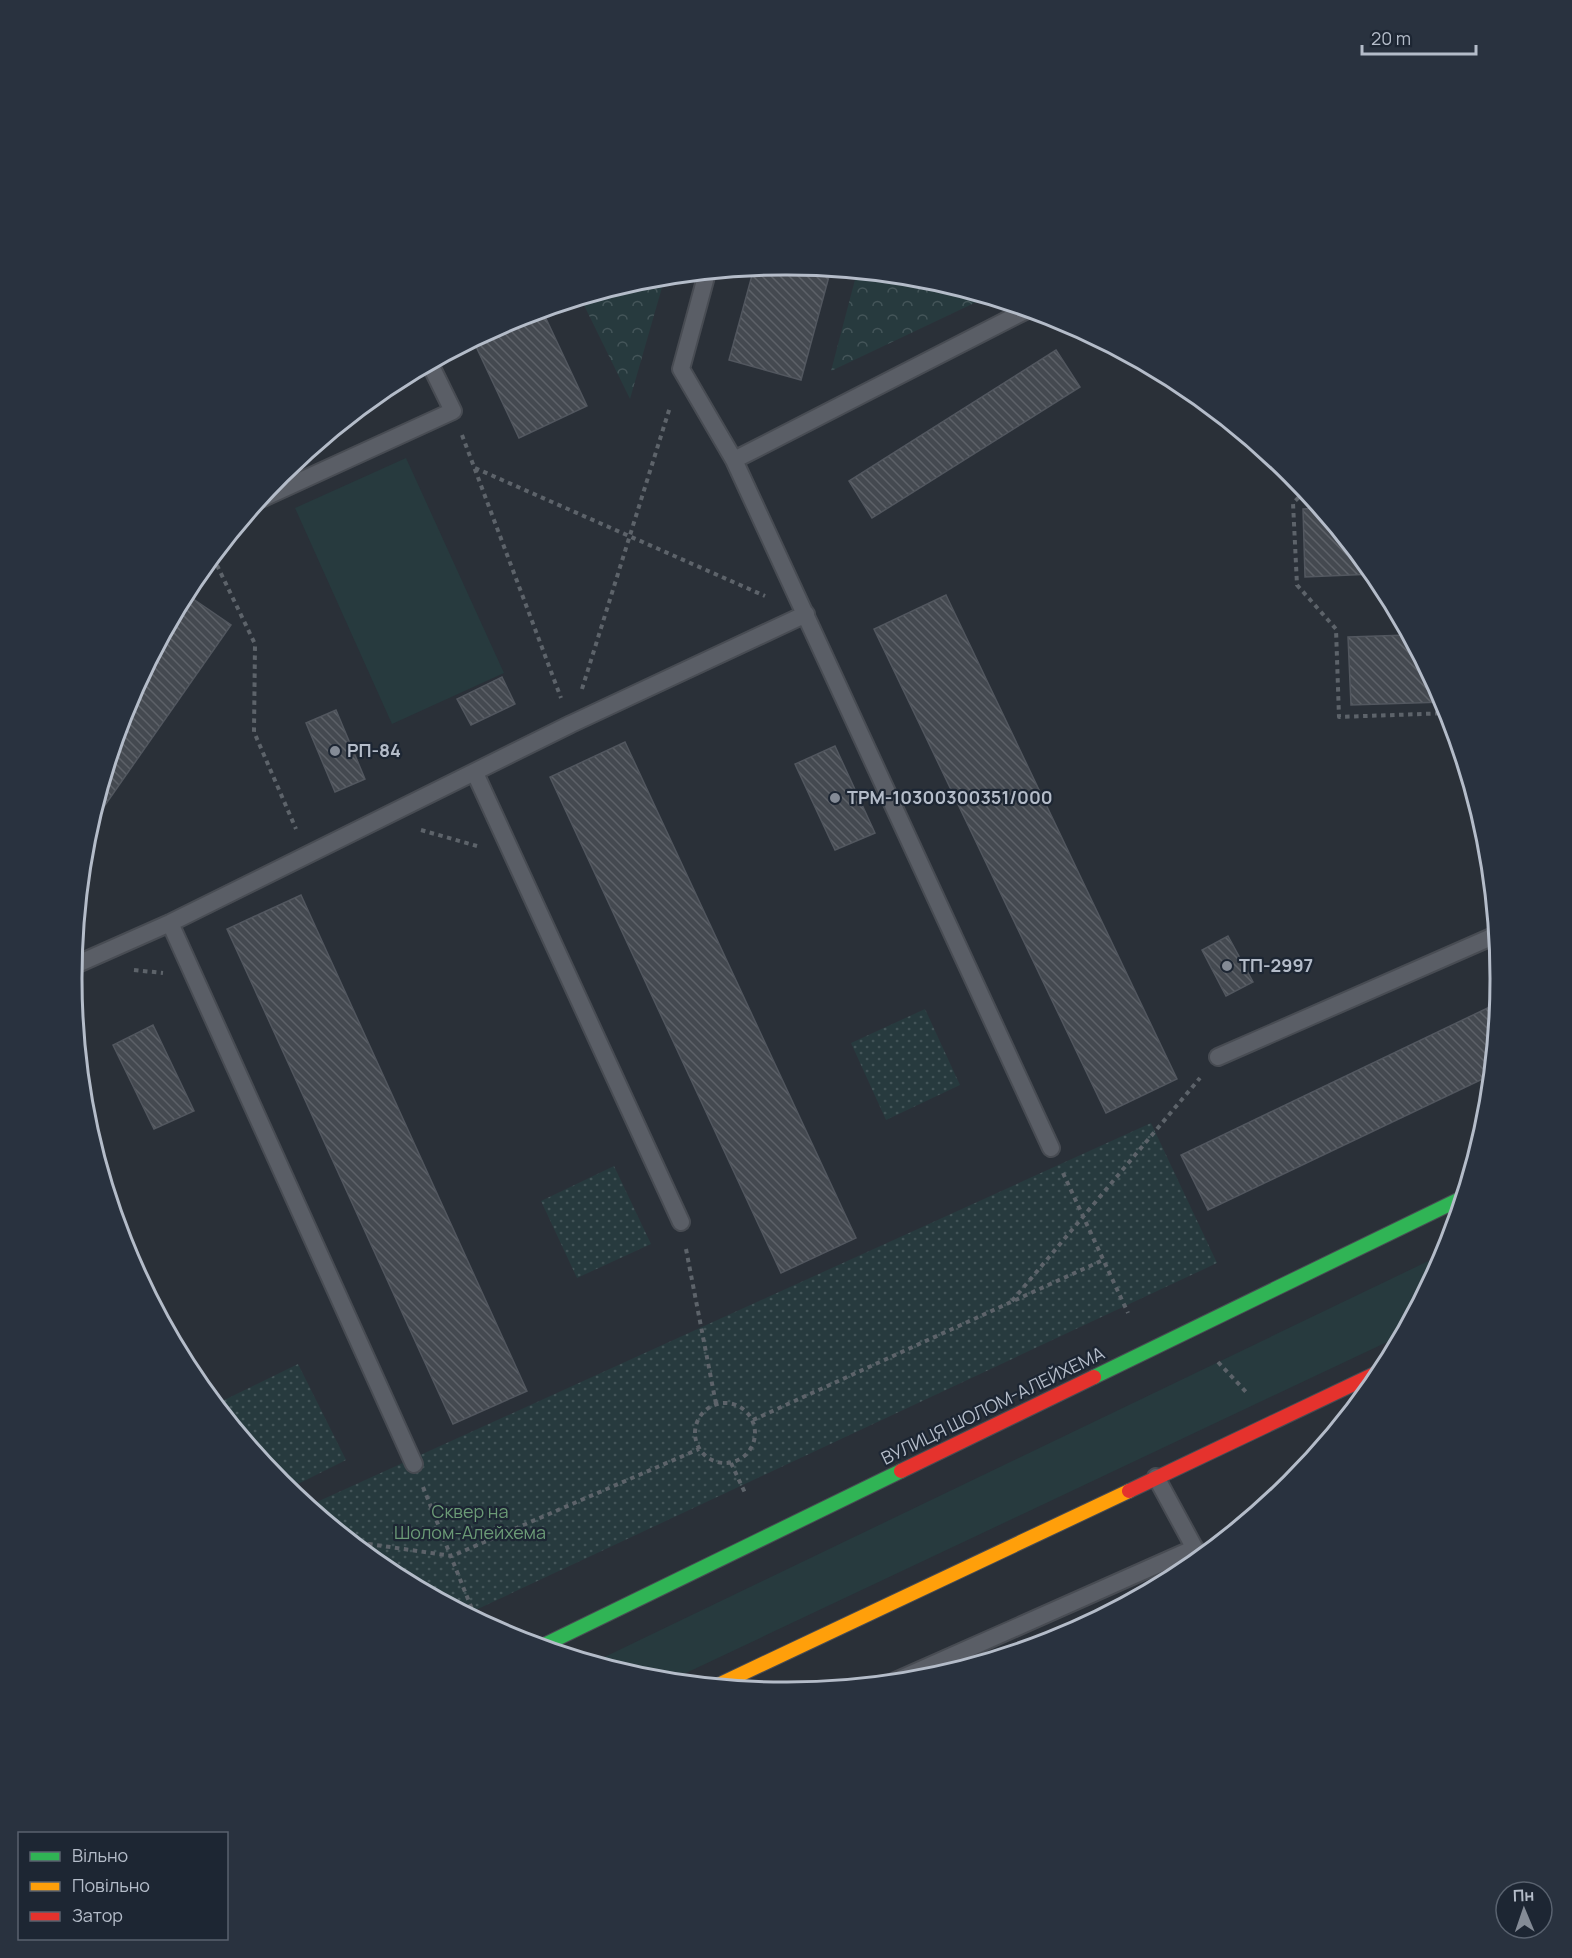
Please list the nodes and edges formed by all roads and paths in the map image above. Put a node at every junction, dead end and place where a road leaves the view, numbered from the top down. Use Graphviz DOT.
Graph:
graph roads {
  1 [pos="704,281"];
  2 [pos="1016,315"];
  3 [pos="681,369"];
  4 [pos="433,371"];
  5 [pos="453,411"];
  6 [pos="734,460"];
  7 [pos="475,468"];
  8 [pos="282,490"];
  9 [pos="1298,498"];
  10 [pos="629,536"];
  11 [pos="217,566"];
  12 [pos="806,614"];
  13 [pos="1437,713"];
  14 [pos="571,724"];
  15 [pos="475,773"];
  16 [pos="382,819"];
  17 [pos="308,856"];
  18 [pos="514,857"];
  19 [pos="170,923"];
  20 [pos="1488,938"];
  21 [pos="83,962"];
  22 [pos="134,970"];
  23 [pos="193,975"];
  24 [pos="1218,1057"];
  25 [pos="1051,1148"];
  26 [pos="1453,1202"];
  27 [pos="1083,1216"];
  28 [pos="681,1222"];
  29 [pos="1103,1260"];
  30 [pos="1011,1303"];
  31 [pos="1128,1313"];
  32 [pos="1218,1362"];
  33 [pos="1365,1379"];
  34 [pos="1249,1395"];
  35 [pos="716,1404"];
  36 [pos="753,1420"];
  37 [pos="699,1449"];
  38 [pos="731,1463"];
  39 [pos="414,1464"];
  40 [pos="1156,1477"];
  41 [pos="746,1495"];
  42 [pos="368,1544"];
  43 [pos="1196,1550"];
  44 [pos="452,1556"];
  45 [pos="1185,1558"];
  46 [pos="472,1608"];
  47 [pos="551,1642"];
  48 [pos="925,1669"];
  49 [pos="729,1680"];
  1 -- 3 [label="lane"];
  2 -- 6 [label="lane"];
  3 -- 6 [label="lane"];
  3 -- 10 [label="path"];
  4 -- 5 [label="lane"];
  5 -- 7 [label="path"];
  5 -- 8 [label="lane"];
  6 -- 12 [label="lane"];
  7 -- 10 [label="path"];
  7 -- 14 [label="path"];
  9 -- 13 [label="path"];
  10 -- 12 [label="path"];
  10 -- 14 [label="path"];
  11 -- 17 [label="path"];
  12 -- 14 [label="lane"];
  12 -- 25 [label="lane"];
  14 -- 15 [label="lane"];
  15 -- 16 [label="lane"];
  15 -- 18 [label="lane"];
  16 -- 17 [label="lane"];
  16 -- 18 [label="path"];
  17 -- 19 [label="lane"];
  18 -- 28 [label="lane"];
  19 -- 21 [label="lane"];
  19 -- 23 [label="lane"];
  20 -- 24 [label="lane"];
  22 -- 23 [label="path"];
  23 -- 39 [label="lane"];
  24 -- 27 [label="path"];
  25 -- 27 [label="path"];
  26 -- 47 [label="street, ВУЛИЦЯ ШОЛОМ-АЛЕЙХЕМА"];
  27 -- 29 [label="path"];
  27 -- 30 [label="path"];
  28 -- 35 [label="path"];
  29 -- 30 [label="path"];
  29 -- 31 [label="path"];
  30 -- 36 [label="path"];
  32 -- 34 [label="path"];
  33 -- 40 [label="street"];
  35 -- 36 [label="path"];
  35 -- 37 [label="path"];
  36 -- 38 [label="path"];
  37 -- 38 [label="path"];
  37 -- 44 [label="path"];
  38 -- 41 [label="path"];
  39 -- 44 [label="path"];
  40 -- 43 [label="lane"];
  40 -- 49 [label="street"];
  42 -- 44 [label="path"];
  44 -- 46 [label="path"];
  45 -- 48 [label="lane"];
}
